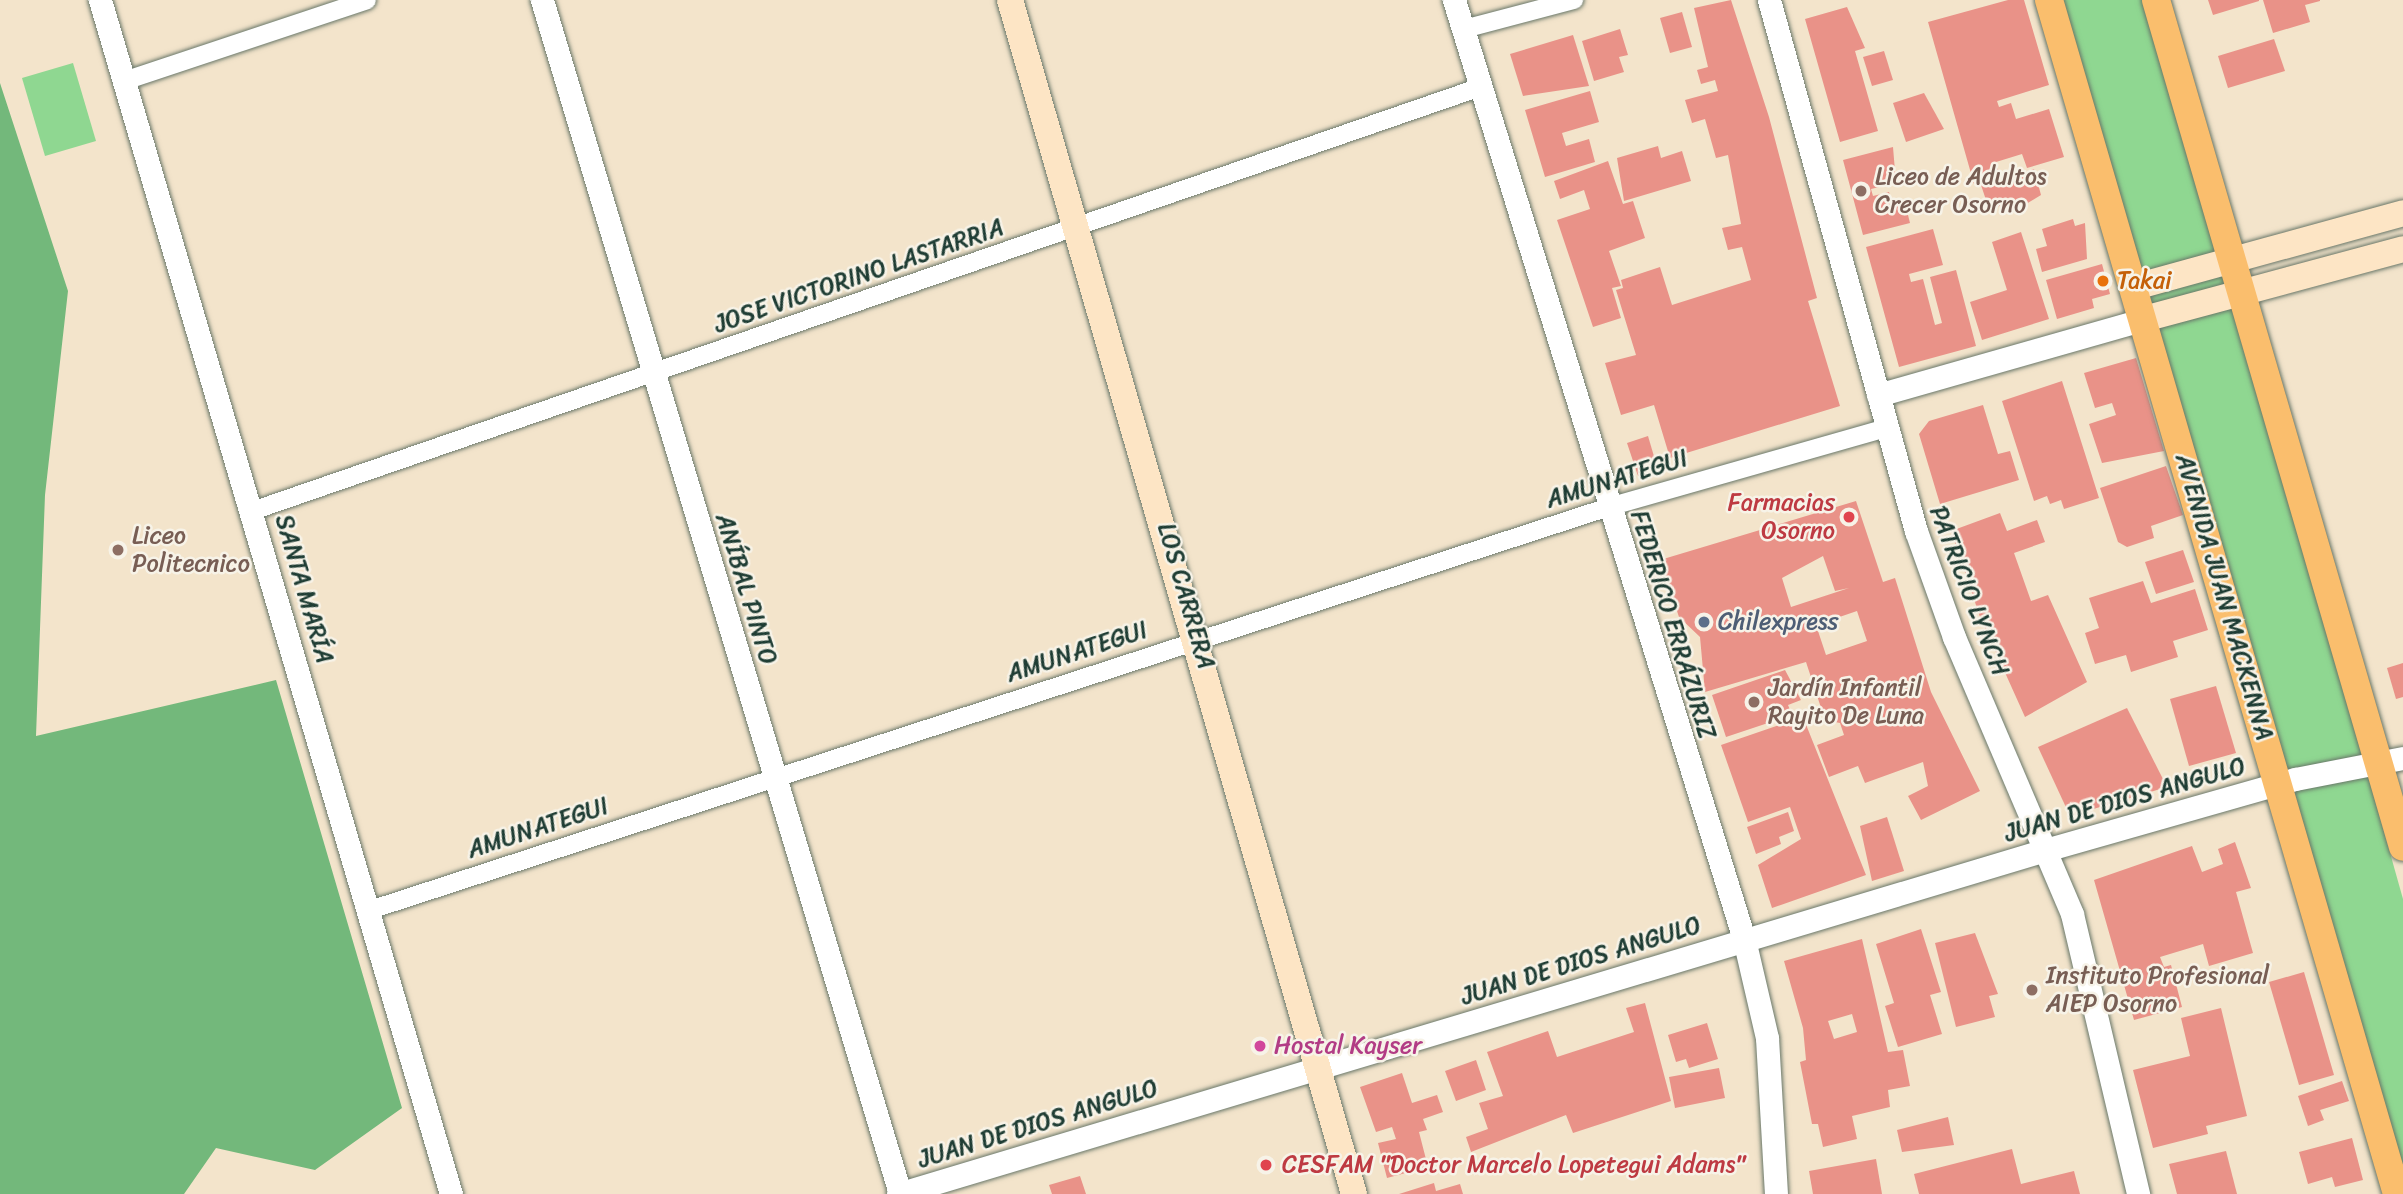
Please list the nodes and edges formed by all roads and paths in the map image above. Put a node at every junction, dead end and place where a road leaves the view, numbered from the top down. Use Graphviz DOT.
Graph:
graph roads {
  1 [pos="100,0"];
  2 [pos="367,0"];
  3 [pos="541,0"];
  4 [pos="1010,0"];
  5 [pos="1454,0"];
  6 [pos="1574,0"];
  7 [pos="1769,0"];
  8 [pos="2049,0"];
  9 [pos="2155,0"];
  10 [pos="1464,29"];
  11 [pos="124,81"];
  12 [pos="1478,88"];
  13 [pos="2403,213"];
  14 [pos="1078,226"];
  15 [pos="2403,250"];
  16 [pos="2231,260"];
  17 [pos="2135,287"];
  18 [pos="2241,293"];
  19 [pos="2144,318"];
  20 [pos="654,373"];
  21 [pos="1878,395"];
  22 [pos="1886,428"];
  23 [pos="1609,507"];
  24 [pos="255,510"];
  25 [pos="1199,640"];
  26 [pos="2391,762"];
  27 [pos="775,778"];
  28 [pos="2278,784"];
  29 [pos="2403,847"];
  30 [pos="2049,849"];
  31 [pos="367,911"];
  32 [pos="1744,939"];
  33 [pos="1319,1067"];
  34 [pos="451,1194"];
  35 [pos="899,1194"];
  36 [pos="1354,1194"];
  37 [pos="1776,1194"];
  38 [pos="2138,1194"];
  39 [pos="2397,1194"];
  1 -- 11 [label="street, SANTA MARÍA"];
  2 -- 11 [label="street"];
  3 -- 20 [label="street, ANÍBAL PINTO"];
  4 -- 14 [label="main road, LOS CARRERA"];
  5 -- 10 [label="street, FEDERICO ERRÁZURIZ"];
  6 -- 10 [label="street"];
  7 -- 21 [label="street, PATRICIO LYNCH"];
  8 -- 17 [label="main road, AVENIDA JUAN MACKENNA"];
  9 -- 16 [label="main road"];
  10 -- 12 [label="street, FEDERICO ERRÁZURIZ"];
  11 -- 24 [label="street, SANTA MARÍA"];
  12 -- 14 [label="street, JOSE VICTORINO LASTARRIA"];
  12 -- 23 [label="street, FEDERICO ERRÁZURIZ"];
  13 -- 16 [label="main road"];
  14 -- 20 [label="street, JOSE VICTORINO LASTARRIA"];
  14 -- 25 [label="main road, LOS CARRERA"];
  15 -- 18 [label="main road"];
  16 -- 17 [label="main road"];
  16 -- 18 [label="main road"];
  17 -- 19 [label="main road, AVENIDA JUAN MACKENNA"];
  18 -- 19 [label="main road"];
  18 -- 26 [label="main road"];
  19 -- 21 [label="street"];
  19 -- 28 [label="main road, AVENIDA JUAN MACKENNA"];
  20 -- 24 [label="street, JOSE VICTORINO LASTARRIA"];
  20 -- 27 [label="street, ANÍBAL PINTO"];
  21 -- 22 [label="street, PATRICIO LYNCH"];
  22 -- 23 [label="street, AMUNATEGUI"];
  22 -- 30 [label="street, PATRICIO LYNCH"];
  23 -- 25 [label="street, AMUNATEGUI"];
  23 -- 32 [label="street, FEDERICO ERRÁZURIZ"];
  24 -- 31 [label="street, SANTA MARÍA"];
  25 -- 27 [label="street, AMUNATEGUI"];
  25 -- 33 [label="main road, LOS CARRERA"];
  26 -- 28 [label="street, JUAN DE DIOS ANGULO"];
  26 -- 29 [label="main road"];
  27 -- 31 [label="street, AMUNATEGUI"];
  27 -- 35 [label="street, ANÍBAL PINTO"];
  28 -- 30 [label="street, JUAN DE DIOS ANGULO"];
  28 -- 39 [label="main road, AVENIDA JUAN MACKENNA"];
  30 -- 32 [label="street, JUAN DE DIOS ANGULO"];
  30 -- 38 [label="street, PATRICIO LYNCH"];
  31 -- 34 [label="street, SANTA MARÍA"];
  32 -- 33 [label="street, JUAN DE DIOS ANGULO"];
  32 -- 37 [label="street, FEDERICO ERRÁZURIZ"];
  33 -- 35 [label="street, JUAN DE DIOS ANGULO"];
  33 -- 36 [label="main road, LOS CARRERA"];
}
